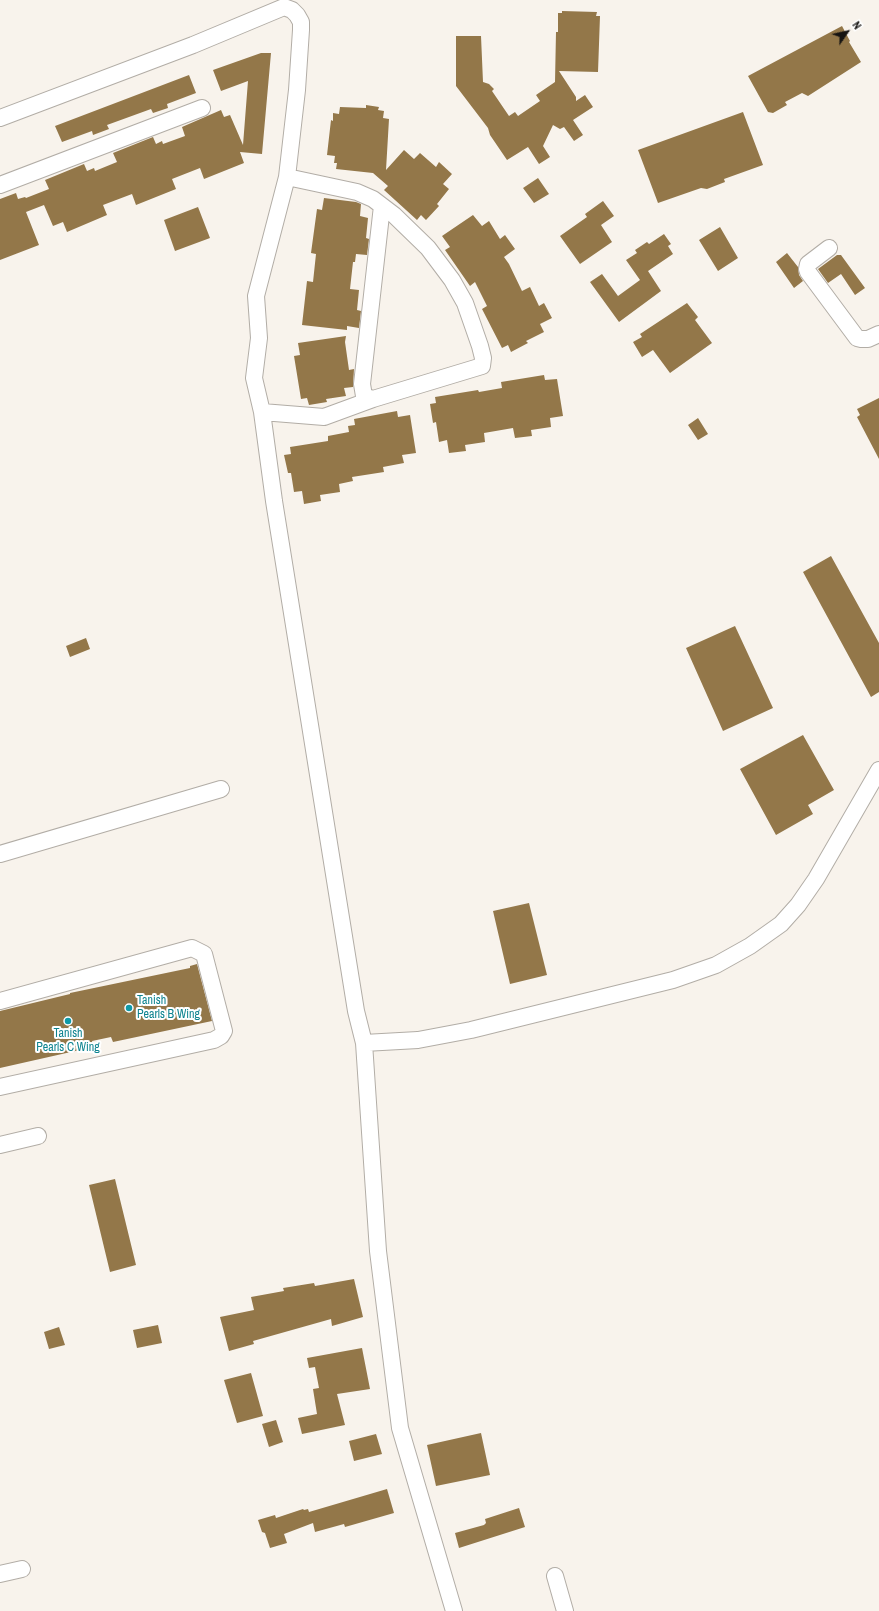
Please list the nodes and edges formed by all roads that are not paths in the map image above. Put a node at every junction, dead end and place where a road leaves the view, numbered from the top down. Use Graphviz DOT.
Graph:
graph roads {
  1 [pos="289,4"];
  2 [pos="202,108"];
  3 [pos="0,118"];
  4 [pos="287,178"];
  5 [pos="0,185"];
  6 [pos="382,206"];
  7 [pos="829,248"];
  8 [pos="879,334"];
  9 [pos="373,399"];
  10 [pos="262,412"];
  11 [pos="879,770"];
  12 [pos="221,789"];
  13 [pos="0,854"];
  14 [pos="0,1000"];
  15 [pos="364,1043"];
  16 [pos="0,1087"];
  17 [pos="38,1136"];
  18 [pos="0,1145"];
  19 [pos="22,1568"];
  20 [pos="0,1574"];
  21 [pos="555,1576"];
  22 [pos="454,1611"];
  23 [pos="565,1611"];
  1 -- 3 [label="street"];
  1 -- 4 [label="street"];
  2 -- 5 [label="street"];
  4 -- 6 [label="street"];
  4 -- 10 [label="street"];
  6 -- 9 [label="street"];
  6 -- 9 [label="street"];
  7 -- 8 [label="street"];
  9 -- 10 [label="street"];
  10 -- 15 [label="street"];
  11 -- 15 [label="street"];
  12 -- 13 [label="street"];
  14 -- 16 [label="street"];
  15 -- 22 [label="street"];
  17 -- 18 [label="street"];
  19 -- 20 [label="street"];
  21 -- 23 [label="street"];
}
